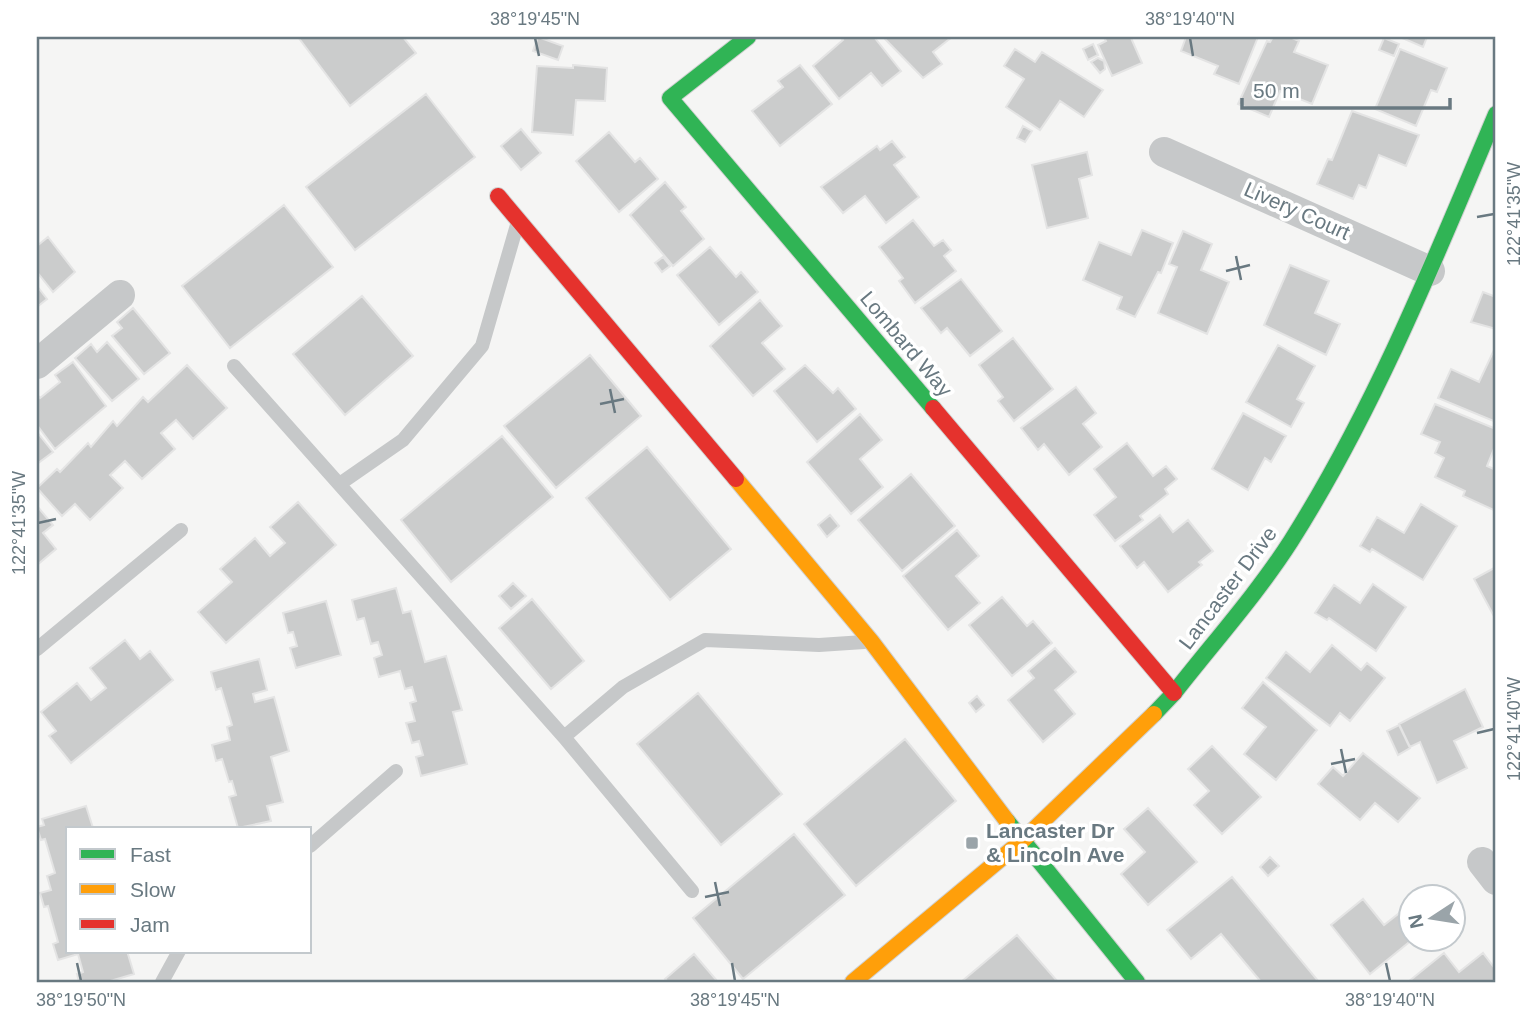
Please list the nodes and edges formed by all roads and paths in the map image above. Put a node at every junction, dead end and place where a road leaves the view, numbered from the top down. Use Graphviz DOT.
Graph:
graph roads {
  1 [pos="748,37"];
  2 [pos="1496,114"];
  3 [pos="1164,152"];
  4 [pos="498,196"];
  5 [pos="519,220"];
  6 [pos="1430,271"];
  7 [pos="120,295"];
  8 [pos="37,364"];
  9 [pos="234,366"];
  10 [pos="341,483"];
  11 [pos="181,530"];
  12 [pos="871,641"];
  13 [pos="37,649"];
  14 [pos="1174,693"];
  15 [pos="564,737"];
  16 [pos="396,771"];
  17 [pos="1022,841"];
  18 [pos="312,844"];
  19 [pos="692,891"];
  20 [pos="178,953"];
  21 [pos="162,982"];
  22 [pos="853,982"];
  23 [pos="1137,982"];
  1 -- 14 [label="street, Lombard Way"];
  2 -- 6 [label="street, Lancaster Drive"];
  3 -- 6 [label="street, Livery Court"];
  4 -- 5 [label="street"];
  5 -- 10 [label="lane"];
  5 -- 12 [label="street"];
  6 -- 14 [label="street, Lancaster Drive"];
  7 -- 8 [label="street"];
  9 -- 10 [label="lane"];
  10 -- 15 [label="lane"];
  11 -- 13 [label="lane"];
  12 -- 15 [label="lane"];
  12 -- 17 [label="street"];
  14 -- 17 [label="street, Lancaster Drive"];
  15 -- 19 [label="lane"];
  16 -- 18 [label="lane"];
  17 -- 22 [label="street, Lancaster Drive"];
  17 -- 23 [label="street"];
  20 -- 21 [label="lane"];
}
